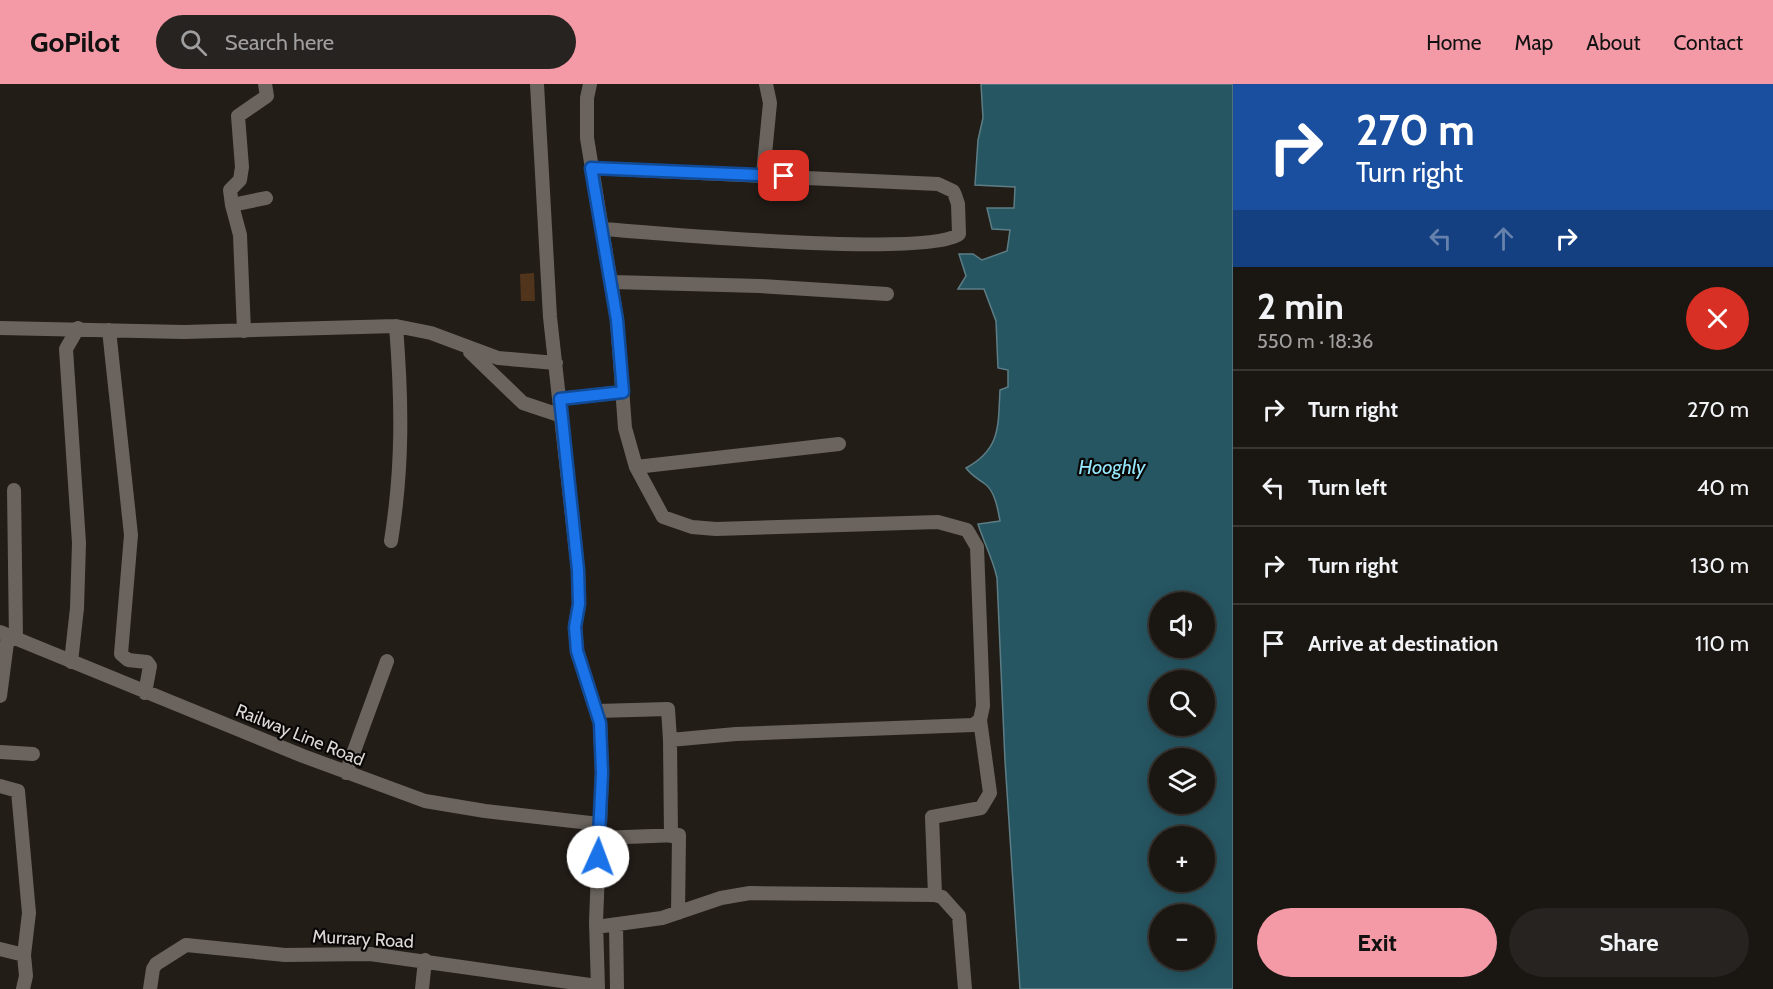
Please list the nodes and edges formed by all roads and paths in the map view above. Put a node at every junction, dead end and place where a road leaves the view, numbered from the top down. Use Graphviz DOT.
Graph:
graph roads {
  1 [pos="265,84"];
  2 [pos="537,84"];
  3 [pos="590,84"];
  4 [pos="766,84"];
  5 [pos="591,168"];
  6 [pos="763,174"];
  7 [pos="266,198"];
  8 [pos="232,205"];
  9 [pos="603,229"];
  10 [pos="612,282"];
  11 [pos="887,294"];
  12 [pos="396,326"];
  13 [pos="0,328"];
  14 [pos="78,328"];
  15 [pos="109,330"];
  16 [pos="244,331"];
  17 [pos="463,345"];
  18 [pos="556,363"];
  19 [pos="623,392"];
  20 [pos="560,399"];
  21 [pos="562,416"];
  22 [pos="839,444"];
  23 [pos="636,467"];
  24 [pos="14,490"];
  25 [pos="391,541"];
  26 [pos="8,635"];
  27 [pos="387,661"];
  28 [pos="70,662"];
  29 [pos="145,693"];
  30 [pos="0,696"];
  31 [pos="597,711"];
  32 [pos="980,720"];
  33 [pos="670,740"];
  34 [pos="0,752"];
  35 [pos="33,754"];
  36 [pos="346,772"];
  37 [pos="0,786"];
  38 [pos="599,831"];
  39 [pos="671,836"];
  40 [pos="935,895"];
  41 [pos="678,913"];
  42 [pos="616,925"];
  43 [pos="596,927"];
  44 [pos="0,949"];
  45 [pos="24,955"];
  46 [pos="425,960"];
  47 [pos="598,988"];
  48 [pos="24,989"];
  49 [pos="150,989"];
  50 [pos="422,989"];
  51 [pos="617,989"];
  52 [pos="964,989"];
  1 -- 8 [label="street"];
  2 -- 18 [label="street"];
  3 -- 5 [label="street"];
  4 -- 6 [label="street"];
  5 -- 6 [label="street"];
  5 -- 9 [label="street"];
  6 -- 9 [label="street"];
  7 -- 8 [label="street"];
  8 -- 16 [label="street"];
  9 -- 10 [label="street"];
  10 -- 11 [label="street"];
  10 -- 19 [label="street"];
  12 -- 16 [label="street"];
  12 -- 17 [label="street"];
  12 -- 25 [label="street"];
  13 -- 14 [label="street"];
  14 -- 15 [label="street"];
  14 -- 28 [label="street"];
  15 -- 16 [label="street"];
  15 -- 29 [label="street"];
  17 -- 18 [label="street"];
  17 -- 21 [label="street"];
  18 -- 20 [label="street"];
  19 -- 20 [label="street"];
  19 -- 23 [label="street"];
  20 -- 21 [label="street"];
  21 -- 31 [label="street"];
  22 -- 23 [label="street"];
  23 -- 32 [label="street"];
  24 -- 26 [label="street"];
  26 -- 28 [label="street, Railway Line Road"];
  26 -- 30 [label="street"];
  27 -- 36 [label="street"];
  28 -- 29 [label="street, Railway Line Road"];
  29 -- 36 [label="street, Railway Line Road"];
  31 -- 33 [label="street"];
  31 -- 38 [label="street"];
  32 -- 33 [label="street"];
  32 -- 40 [label="street"];
  33 -- 39 [label="street"];
  34 -- 35 [label="street"];
  36 -- 38 [label="street, Railway Line Road"];
  37 -- 45 [label="street"];
  38 -- 39 [label="street, Railway Line Road"];
  38 -- 43 [label="street"];
  39 -- 41 [label="street"];
  40 -- 41 [label="street"];
  40 -- 52 [label="street"];
  41 -- 42 [label="street"];
  42 -- 43 [label="street"];
  42 -- 51 [label="street"];
  43 -- 47 [label="street"];
  44 -- 45 [label="street"];
  45 -- 48 [label="street"];
  46 -- 47 [label="street, Murrary Road"];
  46 -- 49 [label="street, Murrary Road"];
  46 -- 50 [label="street"];
}
